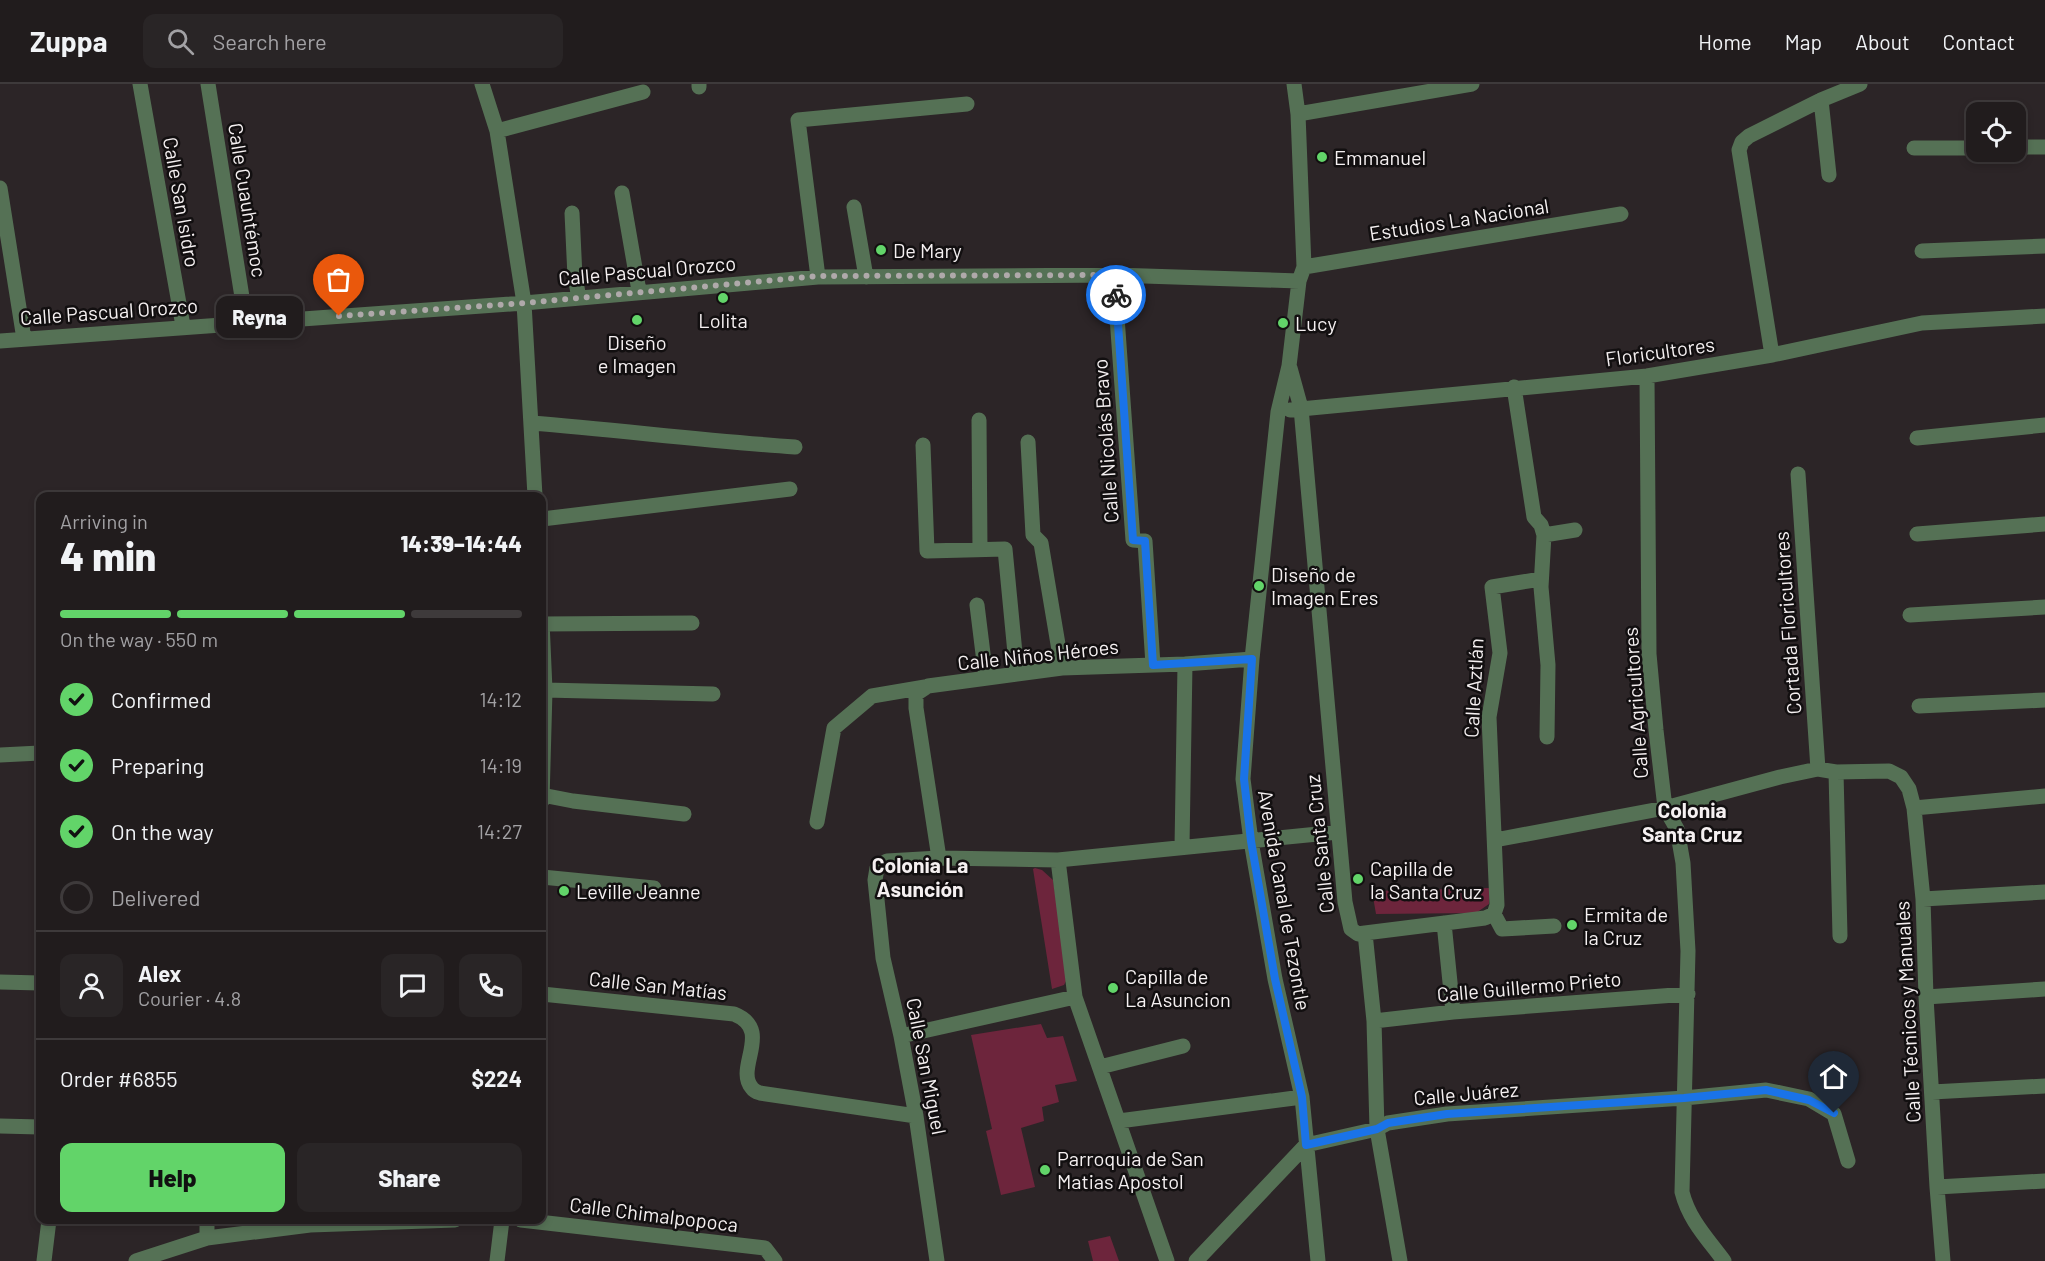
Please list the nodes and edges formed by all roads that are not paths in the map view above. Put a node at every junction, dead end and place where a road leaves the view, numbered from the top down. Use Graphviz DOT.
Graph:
graph roads {
  1 [pos="140,84"];
  2 [pos="208,84"];
  3 [pos="482,84"];
  4 [pos="1294,84"];
  5 [pos="1472,84"];
  6 [pos="1860,84"];
  7 [pos="1845,87"];
  8 [pos="643,92"];
  9 [pos="1821,100"];
  10 [pos="967,104"];
  11 [pos="1298,114"];
  12 [pos="497,131"];
  13 [pos="2026,147"];
  14 [pos="2045,147"];
  15 [pos="1914,148"];
  16 [pos="1966,148"];
  17 [pos="1829,175"];
  18 [pos="0,188"];
  19 [pos="622,193"];
  20 [pos="854,207"];
  21 [pos="572,213"];
  22 [pos="1621,214"];
  23 [pos="2045,246"];
  24 [pos="1923,252"];
  25 [pos="1301,274"];
  26 [pos="1114,275"];
  27 [pos="819,276"];
  28 [pos="866,277"];
  29 [pos="639,291"];
  30 [pos="579,298"];
  31 [pos="524,303"];
  32 [pos="2045,316"];
  33 [pos="246,322"];
  34 [pos="183,326"];
  35 [pos="24,339"];
  36 [pos="0,341"];
  37 [pos="1772,355"];
  38 [pos="1289,366"];
  39 [pos="1647,376"];
  40 [pos="1514,387"];
  41 [pos="1301,408"];
  42 [pos="1278,412"];
  43 [pos="979,420"];
  44 [pos="531,423"];
  45 [pos="2045,425"];
  46 [pos="1917,438"];
  47 [pos="1028,442"];
  48 [pos="923,445"];
  49 [pos="795,447"];
  50 [pos="1798,474"];
  51 [pos="790,489"];
  52 [pos="535,492"];
  53 [pos="546,519"];
  54 [pos="2045,524"];
  55 [pos="1575,530"];
  56 [pos="1917,534"];
  57 [pos="1544,535"];
  58 [pos="980,550"];
  59 [pos="1541,579"];
  60 [pos="977,605"];
  61 [pos="2045,607"];
  62 [pos="1910,615"];
  63 [pos="546,623"];
  64 [pos="692,623"];
  65 [pos="1252,659"];
  66 [pos="1185,664"];
  67 [pos="1153,665"];
  68 [pos="1062,668"];
  69 [pos="1017,674"];
  70 [pos="986,678"];
  71 [pos="928,686"];
  72 [pos="546,690"];
  73 [pos="713,694"];
  74 [pos="2045,699"];
  75 [pos="1919,706"];
  76 [pos="1547,737"];
  77 [pos="36,753"];
  78 [pos="0,755"];
  79 [pos="1818,769"];
  80 [pos="1836,772"];
  81 [pos="546,796"];
  82 [pos="2045,796"];
  83 [pos="1665,808"];
  84 [pos="1914,808"];
  85 [pos="684,814"];
  86 [pos="818,822"];
  87 [pos="1338,832"];
  88 [pos="1495,840"];
  89 [pos="1251,841"];
  90 [pos="1182,847"];
  91 [pos="939,858"];
  92 [pos="1058,860"];
  93 [pos="546,877"];
  94 [pos="654,888"];
  95 [pos="2045,892"];
  96 [pos="1923,899"];
  97 [pos="1494,914"];
  98 [pos="1444,923"];
  99 [pos="1554,926"];
  100 [pos="1365,933"];
  101 [pos="1840,936"];
  102 [pos="0,982"];
  103 [pos="36,983"];
  104 [pos="2045,989"];
  105 [pos="546,994"];
  106 [pos="1689,994"];
  107 [pos="1075,997"];
  108 [pos="1926,997"];
  109 [pos="1453,1012"];
  110 [pos="1374,1021"];
  111 [pos="901,1036"];
  112 [pos="1183,1046"];
  113 [pos="1100,1067"];
  114 [pos="2045,1086"];
  115 [pos="1932,1092"];
  116 [pos="1302,1097"];
  117 [pos="1684,1098"];
  118 [pos="916,1116"];
  119 [pos="1119,1121"];
  120 [pos="0,1125"];
  121 [pos="36,1127"];
  122 [pos="1377,1129"];
  123 [pos="1306,1145"];
  124 [pos="1848,1161"];
  125 [pos="2045,1181"];
  126 [pos="1937,1187"];
  127 [pos="546,1223"];
  128 [pos="49,1224"];
  129 [pos="207,1224"];
  130 [pos="285,1224"];
  131 [pos="502,1224"];
  132 [pos="207,1238"];
  133 [pos="44,1261"];
  134 [pos="136,1261"];
  135 [pos="497,1261"];
  136 [pos="775,1261"];
  137 [pos="937,1261"];
  138 [pos="1167,1261"];
  139 [pos="1196,1261"];
  140 [pos="1318,1261"];
  141 [pos="1400,1261"];
  142 [pos="1724,1261"];
  143 [pos="1943,1261"];
  1 -- 34 [label="street, Calle San Isidro"];
  2 -- 33 [label="street, Calle Cuauhtémoc"];
  3 -- 12 [label="street"];
  4 -- 11 [label="street, Avenida Canal de Tezontle"];
  5 -- 11 [label="street"];
  6 -- 7 [label="street"];
  7 -- 9 [label="street"];
  8 -- 12 [label="street"];
  9 -- 17 [label="street"];
  9 -- 37 [label="street"];
  10 -- 27 [label="street"];
  11 -- 25 [label="street, Avenida Canal de Tezontle"];
  12 -- 31 [label="street"];
  13 -- 14 [label="street"];
  15 -- 16 [label="street"];
  18 -- 35 [label="street"];
  19 -- 29 [label="street"];
  20 -- 28 [label="street"];
  21 -- 30 [label="street"];
  22 -- 25 [label="street, Estudios La Nacional"];
  23 -- 24 [label="street"];
  25 -- 26 [label="street, Calle Pascual Orozco"];
  25 -- 38 [label="street, Avenida Canal de Tezontle"];
  26 -- 28 [label="street, Calle Pascual Orozco"];
  26 -- 67 [label="street, Calle Nicolás Bravo"];
  27 -- 28 [label="street, Calle Pascual Orozco"];
  27 -- 29 [label="street, Calle Pascual Orozco"];
  29 -- 30 [label="street, Calle Pascual Orozco"];
  30 -- 31 [label="street, Calle Pascual Orozco"];
  31 -- 33 [label="street, Calle Pascual Orozco"];
  31 -- 44 [label="street"];
  32 -- 37 [label="street, Floricultores"];
  33 -- 34 [label="street, Calle Pascual Orozco"];
  34 -- 35 [label="street, Calle Pascual Orozco"];
  35 -- 36 [label="street, Calle Pascual Orozco"];
  37 -- 39 [label="street, Floricultores"];
  38 -- 41 [label="street, Avenida Canal de Tezontle"];
  38 -- 42 [label="street, Avenida Canal de Tezontle"];
  39 -- 40 [label="street, Floricultores"];
  39 -- 83 [label="street, Calle Agricultores"];
  40 -- 41 [label="street, Floricultores"];
  40 -- 57 [label="street"];
  41 -- 42 [label="street, Floricultores"];
  41 -- 87 [label="street, Calle Santa Cruz"];
  42 -- 65 [label="street, Avenida Canal de Tezontle"];
  43 -- 58 [label="street"];
  44 -- 49 [label="street"];
  44 -- 52 [label="street"];
  45 -- 46 [label="street"];
  47 -- 68 [label="street"];
  48 -- 58 [label="street"];
  50 -- 79 [label="street, Cortada Floricultores"];
  51 -- 53 [label="street"];
  54 -- 56 [label="street"];
  55 -- 57 [label="street"];
  57 -- 59 [label="street"];
  58 -- 69 [label="street"];
  59 -- 76 [label="street"];
  59 -- 88 [label="street, Calle Aztlán"];
  60 -- 70 [label="street"];
  61 -- 62 [label="street"];
  63 -- 64 [label="street"];
  65 -- 66 [label="street, Calle Niños Héroes"];
  65 -- 89 [label="street, Avenida Canal de Tezontle"];
  66 -- 67 [label="street, Calle Niños Héroes"];
  66 -- 90 [label="street"];
  67 -- 68 [label="street, Calle Niños Héroes"];
  68 -- 69 [label="street, Calle Niños Héroes"];
  69 -- 70 [label="street, Calle Niños Héroes"];
  70 -- 71 [label="street, Calle Niños Héroes"];
  71 -- 86 [label="street, Calle Niños Héroes"];
  71 -- 91 [label="street"];
  72 -- 73 [label="street"];
  74 -- 75 [label="street"];
  77 -- 78 [label="street"];
  79 -- 80 [label="street"];
  79 -- 83 [label="street"];
  80 -- 84 [label="street, Calle Técnicos y Manuales"];
  80 -- 101 [label="street"];
  81 -- 85 [label="street"];
  82 -- 84 [label="street"];
  83 -- 88 [label="street"];
  83 -- 106 [label="street, Calle Agricultores"];
  84 -- 96 [label="street, Calle Técnicos y Manuales"];
  87 -- 89 [label="street"];
  87 -- 100 [label="street, Calle Santa Cruz"];
  88 -- 97 [label="street, Calle Aztlán"];
  89 -- 90 [label="street"];
  89 -- 116 [label="street, Avenida Canal de Tezontle"];
  90 -- 92 [label="street"];
  91 -- 92 [label="street"];
  91 -- 111 [label="street, Calle San Miguel"];
  92 -- 107 [label="street"];
  93 -- 94 [label="street"];
  95 -- 96 [label="street"];
  96 -- 108 [label="street, Calle Técnicos y Manuales"];
  97 -- 98 [label="street"];
  97 -- 99 [label="street"];
  98 -- 100 [label="street"];
  98 -- 109 [label="street"];
  100 -- 110 [label="street"];
  102 -- 103 [label="street"];
  104 -- 108 [label="street"];
  105 -- 118 [label="street, Calle San Matías"];
  106 -- 109 [label="street, Calle Guillermo Prieto"];
  106 -- 117 [label="street, Calle Agricultores"];
  107 -- 111 [label="street"];
  107 -- 113 [label="street"];
  108 -- 115 [label="street, Calle Técnicos y Manuales"];
  109 -- 110 [label="street, Calle Guillermo Prieto"];
  110 -- 122 [label="street"];
  111 -- 118 [label="street, Calle San Miguel"];
  112 -- 113 [label="street"];
  113 -- 119 [label="street"];
  114 -- 115 [label="street"];
  115 -- 126 [label="street, Calle Técnicos y Manuales"];
  116 -- 119 [label="street"];
  116 -- 123 [label="street, Avenida Canal de Tezontle"];
  117 -- 122 [label="street, Calle Juárez"];
  117 -- 124 [label="street, Calle Juárez"];
  117 -- 142 [label="street, Calle Agricultores"];
  118 -- 137 [label="street, Calle San Miguel"];
  119 -- 138 [label="street"];
  120 -- 121 [label="street"];
  122 -- 123 [label="street, Calle Juárez"];
  122 -- 141 [label="street"];
  123 -- 139 [label="street"];
  123 -- 140 [label="street, Avenida Canal de Tezontle"];
  125 -- 126 [label="street"];
  126 -- 143 [label="street, Calle Técnicos y Manuales"];
  127 -- 136 [label="street, Calle Chimalpopoca"];
  128 -- 133 [label="street"];
  129 -- 132 [label="street"];
  130 -- 132 [label="street"];
  131 -- 135 [label="street"];
  132 -- 134 [label="street"];
}
